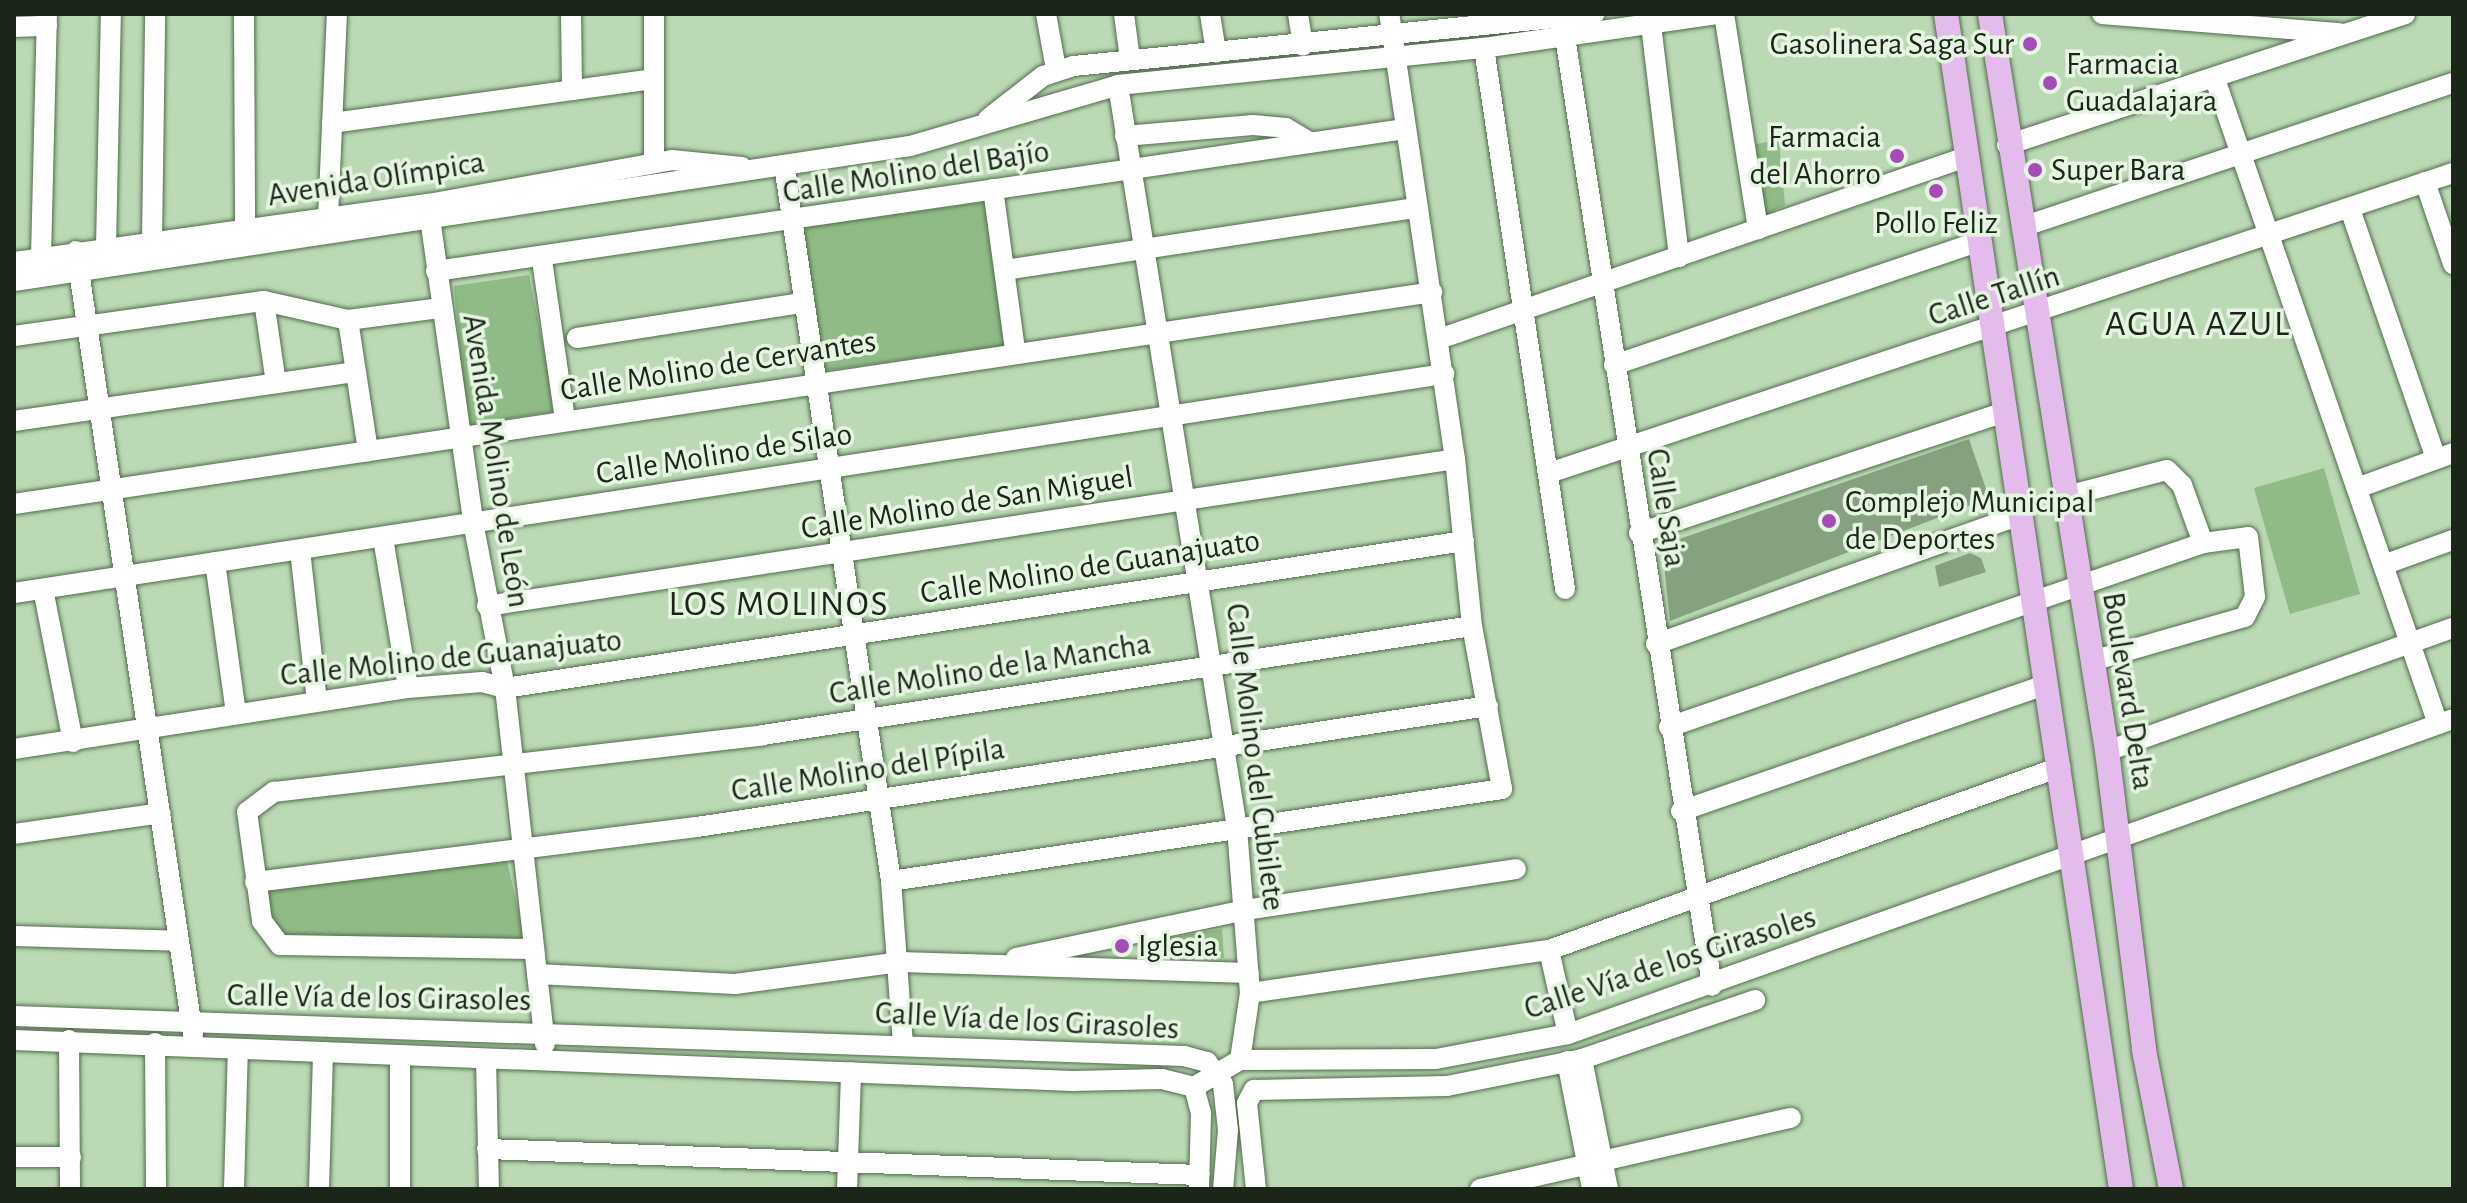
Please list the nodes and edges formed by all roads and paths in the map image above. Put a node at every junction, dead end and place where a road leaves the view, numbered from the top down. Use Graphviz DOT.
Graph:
graph roads {
  1 [pos="111,14"];
  2 [pos="155,14"];
  3 [pos="244,14"];
  4 [pos="337,14"];
  5 [pos="571,14"];
  6 [pos="654,14"];
  7 [pos="1046,14"];
  8 [pos="1124,14"];
  9 [pos="1210,14"];
  10 [pos="1298,14"];
  11 [pos="1389,14"];
  12 [pos="1594,14"];
  13 [pos="1716,14"];
  14 [pos="1724,14"];
  15 [pos="1946,14"];
  16 [pos="1990,14"];
  17 [pos="2102,14"];
  18 [pos="2394,15"];
  19 [pos="2167,17"];
  20 [pos="47,20"];
  21 [pos="1624,21"];
  22 [pos="1651,25"];
  23 [pos="14,27"];
  24 [pos="2268,28"];
  25 [pos="1483,30"];
  26 [pos="2347,33"];
  27 [pos="1565,37"];
  28 [pos="1303,46"];
  29 [pos="1395,48"];
  30 [pos="1216,53"];
  31 [pos="1130,59"];
  32 [pos="2270,60"];
  33 [pos="1056,69"];
  34 [pos="652,79"];
  35 [pos="2215,79"];
  36 [pos="2453,83"];
  37 [pos="1118,85"];
  38 [pos="572,88"];
  39 [pos="332,123"];
  40 [pos="979,127"];
  41 [pos="1405,129"];
  42 [pos="1125,136"];
  43 [pos="1308,141"];
  44 [pos="2007,145"];
  45 [pos="2244,156"];
  46 [pos="1966,157"];
  47 [pos="654,162"];
  48 [pos="784,165"];
  49 [pos="1130,167"];
  50 [pos="746,168"];
  51 [pos="2453,173"];
  52 [pos="2425,182"];
  53 [pos="993,189"];
  54 [pos="1417,208"];
  55 [pos="2350,209"];
  56 [pos="429,213"];
  57 [pos="328,218"];
  58 [pos="790,223"];
  59 [pos="2022,227"];
  60 [pos="1758,229"];
  61 [pos="245,230"];
  62 [pos="2271,237"];
  63 [pos="152,241"];
  64 [pos="1978,242"];
  65 [pos="106,247"];
  66 [pos="1140,249"];
  67 [pos="41,257"];
  68 [pos="1679,257"];
  69 [pos="542,260"];
  70 [pos="14,262"];
  71 [pos="77,262"];
  72 [pos="2453,264"];
  73 [pos="1005,270"];
  74 [pos="436,271"];
  75 [pos="14,281"];
  76 [pos="1602,284"];
  77 [pos="1432,292"];
  78 [pos="264,301"];
  79 [pos="800,303"];
  80 [pos="441,308"];
  81 [pos="1526,309"];
  82 [pos="2036,314"];
  83 [pos="348,320"];
  84 [pos="85,324"];
  85 [pos="1992,329"];
  86 [pos="1154,332"];
  87 [pos="14,336"];
  88 [pos="577,338"];
  89 [pos="1439,339"];
  90 [pos="1015,350"];
  91 [pos="1614,365"];
  92 [pos="356,372"];
  93 [pos="1444,374"];
  94 [pos="812,382"];
  95 [pos="276,383"];
  96 [pos="98,409"];
  97 [pos="2002,413"];
  98 [pos="1169,415"];
  99 [pos="565,420"];
  100 [pos="14,421"];
  101 [pos="460,437"];
  102 [pos="1627,448"];
  103 [pos="368,451"];
  104 [pos="2444,456"];
  105 [pos="1455,459"];
  106 [pos="829,468"];
  107 [pos="1552,472"];
  108 [pos="2357,488"];
  109 [pos="113,490"];
  110 [pos="2067,496"];
  111 [pos="1184,499"];
  112 [pos="14,504"];
  113 [pos="2018,516"];
  114 [pos="473,522"];
  115 [pos="1639,533"];
  116 [pos="383,538"];
  117 [pos="2453,540"];
  118 [pos="1464,541"];
  119 [pos="2203,543"];
  120 [pos="300,550"];
  121 [pos="842,552"];
  122 [pos="215,562"];
  123 [pos="2383,565"];
  124 [pos="126,576"];
  125 [pos="1202,579"];
  126 [pos="2079,584"];
  127 [pos="43,589"];
  128 [pos="1565,589"];
  129 [pos="14,593"];
  130 [pos="2032,600"];
  131 [pos="487,606"];
  132 [pos="1472,626"];
  133 [pos="2453,628"];
  134 [pos="851,633"];
  135 [pos="1656,644"];
  136 [pos="2410,644"];
  137 [pos="2092,661"];
  138 [pos="1216,665"];
  139 [pos="2047,684"];
  140 [pos="408,688"];
  141 [pos="505,688"];
  142 [pos="317,701"];
  143 [pos="1488,706"];
  144 [pos="236,713"];
  145 [pos="866,717"];
  146 [pos="2446,722"];
  147 [pos="151,727"];
  148 [pos="1669,727"];
  149 [pos="73,742"];
  150 [pos="1225,745"];
  151 [pos="14,749"];
  152 [pos="2107,751"];
  153 [pos="516,767"];
  154 [pos="2060,767"];
  155 [pos="879,799"];
  156 [pos="1681,811"];
  157 [pos="161,813"];
  158 [pos="1237,828"];
  159 [pos="14,834"];
  160 [pos="2116,837"];
  161 [pos="524,849"];
  162 [pos="2071,853"];
  163 [pos="1516,869"];
  164 [pos="891,881"];
  165 [pos="255,882"];
  166 [pos="1694,898"];
  167 [pos="1245,910"];
  168 [pos="14,936"];
  169 [pos="178,941"];
  170 [pos="533,949"];
  171 [pos="1549,950"];
  172 [pos="900,962"];
  173 [pos="1001,963"];
  174 [pos="537,974"];
  175 [pos="1250,983"];
  176 [pos="1712,986"];
  177 [pos="1755,1000"];
  178 [pos="14,1016"];
  179 [pos="192,1024"];
  180 [pos="545,1031"];
  181 [pos="1568,1034"];
  182 [pos="14,1040"];
  183 [pos="69,1040"];
  184 [pos="155,1043"];
  185 [pos="194,1045"];
  186 [pos="903,1045"];
  187 [pos="238,1049"];
  188 [pos="323,1052"];
  189 [pos="400,1055"];
  190 [pos="486,1060"];
  191 [pos="545,1060"];
  192 [pos="1240,1060"];
  193 [pos="1574,1060"];
  194 [pos="851,1072"];
  195 [pos="1218,1073"];
  196 [pos="1194,1087"];
  197 [pos="1791,1118"];
  198 [pos="487,1149"];
  199 [pos="14,1157"];
  200 [pos="71,1157"];
  201 [pos="849,1159"];
  202 [pos="1594,1164"];
  203 [pos="1200,1182"];
  204 [pos="70,1189"];
  205 [pos="156,1189"];
  206 [pos="234,1189"];
  207 [pos="319,1189"];
  208 [pos="400,1189"];
  209 [pos="489,1189"];
  210 [pos="847,1189"];
  211 [pos="1223,1189"];
  212 [pos="1256,1189"];
  213 [pos="1480,1189"];
  214 [pos="1592,1189"];
  215 [pos="1608,1189"];
  216 [pos="2121,1189"];
  217 [pos="2171,1189"];
  1 -- 65 [label="street"];
  2 -- 63 [label="street"];
  3 -- 61 [label="street"];
  4 -- 39 [label="street"];
  5 -- 38 [label="street"];
  6 -- 34 [label="street"];
  7 -- 33 [label="street"];
  8 -- 31 [label="street"];
  9 -- 30 [label="street"];
  10 -- 28 [label="street"];
  11 -- 29 [label="street"];
  12 -- 25 [label="street, Avenida Olímpica"];
  13 -- 22 [label="street, Avenida Olímpica"];
  14 -- 60 [label="street"];
  15 -- 46 [label="main road"];
  16 -- 44 [label="main road, Boulevard Delta"];
  17 -- 19 [label="street"];
  18 -- 26 [label="street"];
  19 -- 24 [label="street"];
  20 -- 23 [label="street"];
  20 -- 67 [label="street"];
  21 -- 22 [label="street, Avenida Olímpica"];
  21 -- 27 [label="street, Avenida Olímpica"];
  22 -- 68 [label="street"];
  24 -- 26 [label="street"];
  24 -- 32 [label="street"];
  25 -- 27 [label="street, Avenida Olímpica"];
  25 -- 29 [label="street, Avenida Olímpica"];
  25 -- 81 [label="street"];
  26 -- 32 [label="street"];
  27 -- 76 [label="street, Calle Saja"];
  28 -- 29 [label="street, Avenida Olímpica"];
  28 -- 30 [label="street, Avenida Olímpica"];
  29 -- 37 [label="street, Avenida Olímpica"];
  29 -- 41 [label="street"];
  30 -- 31 [label="street, Avenida Olímpica"];
  31 -- 33 [label="street, Avenida Olímpica"];
  32 -- 35 [label="street"];
  33 -- 40 [label="street, Avenida Olímpica"];
  34 -- 38 [label="street"];
  34 -- 47 [label="street"];
  35 -- 44 [label="street"];
  35 -- 45 [label="street"];
  36 -- 45 [label="street"];
  37 -- 40 [label="street, Avenida Olímpica"];
  37 -- 42 [label="street, Calle Molino del Cubilete"];
  38 -- 39 [label="street"];
  39 -- 57 [label="street"];
  40 -- 48 [label="street, Avenida Olímpica"];
  41 -- 43 [label="street, Calle Molino del Bajío"];
  41 -- 54 [label="street"];
  42 -- 43 [label="street"];
  42 -- 49 [label="street, Calle Molino del Cubilete"];
  43 -- 49 [label="street, Calle Molino del Bajío"];
  44 -- 59 [label="main road, Boulevard Delta"];
  45 -- 59 [label="street"];
  45 -- 62 [label="street"];
  46 -- 60 [label="street"];
  46 -- 64 [label="main road"];
  47 -- 50 [label="street, Avenida Olímpica"];
  47 -- 56 [label="street, Avenida Olímpica"];
  48 -- 50 [label="street, Avenida Olímpica"];
  48 -- 58 [label="street"];
  49 -- 53 [label="street, Calle Molino del Bajío"];
  49 -- 66 [label="street, Calle Molino del Cubilete"];
  50 -- 56 [label="street, Avenida Olímpica"];
  51 -- 52 [label="street, Calle Tallín"];
  52 -- 55 [label="street, Calle Tallín"];
  52 -- 72 [label="street"];
  53 -- 58 [label="street, Calle Molino del Bajío"];
  53 -- 73 [label="street"];
  54 -- 66 [label="street"];
  54 -- 77 [label="street"];
  55 -- 62 [label="street, Calle Tallín"];
  55 -- 104 [label="street"];
  56 -- 57 [label="street, Avenida Olímpica"];
  56 -- 71 [label="street, Avenida Olímpica"];
  56 -- 74 [label="street, Avenida Molino de León"];
  57 -- 61 [label="street, Avenida Olímpica"];
  58 -- 69 [label="street, Calle Molino del Bajío"];
  58 -- 79 [label="street"];
  59 -- 82 [label="main road, Boulevard Delta"];
  60 -- 68 [label="street"];
  61 -- 63 [label="street, Avenida Olímpica"];
  62 -- 82 [label="street, Calle Tallín"];
  62 -- 108 [label="street"];
  63 -- 65 [label="street, Avenida Olímpica"];
  64 -- 85 [label="main road"];
  64 -- 91 [label="street"];
  65 -- 71 [label="street, Avenida Olímpica"];
  66 -- 73 [label="street"];
  66 -- 86 [label="street, Calle Molino del Cubilete"];
  67 -- 70 [label="street, Avenida Olímpica"];
  67 -- 71 [label="street, Avenida Olímpica"];
  68 -- 76 [label="street"];
  69 -- 74 [label="street, Calle Molino del Bajío"];
  69 -- 99 [label="street"];
  71 -- 75 [label="street, Avenida Olímpica"];
  71 -- 84 [label="street"];
  73 -- 90 [label="street"];
  74 -- 80 [label="street, Avenida Molino de León"];
  76 -- 81 [label="street"];
  76 -- 91 [label="street, Calle Saja"];
  77 -- 86 [label="street, Calle Molino de Cervantes"];
  77 -- 89 [label="street"];
  78 -- 83 [label="street"];
  78 -- 84 [label="street"];
  78 -- 95 [label="street"];
  79 -- 88 [label="street"];
  79 -- 94 [label="street"];
  80 -- 83 [label="street"];
  80 -- 101 [label="street, Avenida Molino de León"];
  81 -- 89 [label="street"];
  81 -- 107 [label="street"];
  82 -- 85 [label="street, Calle Tallín"];
  82 -- 110 [label="main road, Boulevard Delta"];
  83 -- 92 [label="street"];
  84 -- 87 [label="street"];
  84 -- 96 [label="street"];
  85 -- 97 [label="main road"];
  85 -- 102 [label="street, Calle Tallín"];
  86 -- 90 [label="street, Calle Molino de Cervantes"];
  86 -- 98 [label="street, Calle Molino del Cubilete"];
  89 -- 93 [label="street"];
  90 -- 94 [label="street, Calle Molino de Cervantes"];
  91 -- 102 [label="street, Calle Saja"];
  92 -- 95 [label="street"];
  92 -- 103 [label="street"];
  93 -- 98 [label="street, Calle Molino de Silao"];
  93 -- 105 [label="street"];
  94 -- 99 [label="street, Calle Molino de Cervantes"];
  94 -- 106 [label="street"];
  95 -- 96 [label="street"];
  96 -- 100 [label="street"];
  96 -- 109 [label="street"];
  97 -- 113 [label="main road"];
  97 -- 115 [label="street"];
  98 -- 106 [label="street, Calle Molino de Silao"];
  98 -- 111 [label="street, Calle Molino del Cubilete"];
  99 -- 101 [label="street, Calle Molino de Cervantes"];
  101 -- 103 [label="street, Calle Molino de Cervantes"];
  101 -- 114 [label="street, Avenida Molino de León"];
  102 -- 107 [label="street, Calle Tallín"];
  102 -- 115 [label="street, Calle Saja"];
  103 -- 109 [label="street, Calle Molino de Cervantes"];
  104 -- 108 [label="street"];
  105 -- 111 [label="street, Calle Molino de San Miguel"];
  105 -- 118 [label="street"];
  106 -- 114 [label="street, Calle Molino de Silao"];
  106 -- 121 [label="street"];
  107 -- 128 [label="street"];
  108 -- 123 [label="street"];
  109 -- 112 [label="street, Calle Molino de Cervantes"];
  109 -- 124 [label="street"];
  110 -- 119 [label="street"];
  110 -- 126 [label="main road, Boulevard Delta"];
  111 -- 121 [label="street, Calle Molino de San Miguel"];
  111 -- 125 [label="street, Calle Molino del Cubilete"];
  113 -- 130 [label="main road"];
  113 -- 135 [label="street"];
  114 -- 116 [label="street, Calle Molino de Silao"];
  114 -- 131 [label="street, Avenida Molino de León"];
  115 -- 135 [label="street, Calle Saja"];
  116 -- 120 [label="street, Calle Molino de Silao"];
  116 -- 140 [label="street"];
  117 -- 123 [label="street"];
  118 -- 125 [label="street, Calle Molino de Guanajuato"];
  118 -- 132 [label="street"];
  119 -- 126 [label="street"];
  119 -- 137 [label="street"];
  120 -- 122 [label="street, Calle Molino de Silao"];
  120 -- 142 [label="street"];
  121 -- 131 [label="street, Calle Molino de San Miguel"];
  121 -- 134 [label="street"];
  122 -- 124 [label="street, Calle Molino de Silao"];
  122 -- 144 [label="street"];
  123 -- 136 [label="street"];
  124 -- 127 [label="street, Calle Molino de Silao"];
  124 -- 147 [label="street"];
  125 -- 134 [label="street, Calle Molino de Guanajuato"];
  125 -- 138 [label="street, Calle Molino del Cubilete"];
  126 -- 130 [label="street"];
  126 -- 137 [label="main road, Boulevard Delta"];
  127 -- 129 [label="street, Calle Molino de Silao"];
  127 -- 149 [label="street"];
  130 -- 139 [label="main road"];
  130 -- 148 [label="street"];
  131 -- 141 [label="street, Avenida Molino de León"];
  132 -- 138 [label="street, Calle Molino de la Mancha"];
  132 -- 143 [label="street"];
  133 -- 136 [label="street"];
  134 -- 141 [label="street, Calle Molino de Guanajuato"];
  134 -- 145 [label="street"];
  135 -- 148 [label="street, Calle Saja"];
  136 -- 146 [label="street"];
  136 -- 152 [label="street"];
  137 -- 152 [label="main road, Boulevard Delta"];
  138 -- 145 [label="street, Calle Molino de la Mancha"];
  138 -- 150 [label="street, Calle Molino del Cubilete"];
  139 -- 154 [label="main road"];
  139 -- 156 [label="street"];
  140 -- 141 [label="street, Calle Molino de Guanajuato"];
  140 -- 142 [label="street, Calle Molino de Guanajuato"];
  141 -- 153 [label="street, Avenida Molino de León"];
  142 -- 144 [label="street, Calle Molino de Guanajuato"];
  143 -- 150 [label="street, Calle Molino del Pípila"];
  143 -- 158 [label="street"];
  144 -- 147 [label="street, Calle Molino de Guanajuato"];
  145 -- 153 [label="street, Calle Molino de la Mancha"];
  145 -- 155 [label="street"];
  146 -- 160 [label="street, Calle Vía de los Girasoles"];
  147 -- 149 [label="street, Calle Molino de Guanajuato"];
  147 -- 157 [label="street"];
  148 -- 156 [label="street, Calle Saja"];
  149 -- 151 [label="street, Calle Molino de Guanajuato"];
  150 -- 155 [label="street, Calle Molino del Pípila"];
  150 -- 158 [label="street, Calle Molino del Cubilete"];
  152 -- 160 [label="main road, Boulevard Delta"];
  153 -- 161 [label="street, Avenida Molino de León"];
  153 -- 165 [label="street, Calle Molino de la Mancha"];
  154 -- 162 [label="main road"];
  154 -- 166 [label="street"];
  155 -- 161 [label="street, Calle Molino del Pípila"];
  155 -- 164 [label="street"];
  156 -- 166 [label="street, Calle Saja"];
  157 -- 159 [label="street"];
  157 -- 169 [label="street"];
  158 -- 164 [label="street"];
  158 -- 167 [label="street, Calle Molino del Cubilete"];
  160 -- 162 [label="street, Calle Vía de los Girasoles"];
  160 -- 217 [label="main road, Boulevard Delta"];
  161 -- 165 [label="street, Calle Molino del Pípila"];
  161 -- 170 [label="street, Avenida Molino de León"];
  162 -- 176 [label="street, Calle Vía de los Girasoles"];
  162 -- 216 [label="main road"];
  163 -- 167 [label="street"];
  164 -- 172 [label="street"];
  165 -- 170 [label="street"];
  166 -- 171 [label="street"];
  166 -- 176 [label="street, Calle Saja"];
  167 -- 173 [label="street"];
  167 -- 175 [label="street, Calle Molino del Cubilete"];
  168 -- 169 [label="street"];
  169 -- 179 [label="street"];
  170 -- 174 [label="street, Avenida Molino de León"];
  171 -- 175 [label="street"];
  171 -- 181 [label="street"];
  172 -- 173 [label="street"];
  172 -- 174 [label="street"];
  172 -- 186 [label="street"];
  173 -- 175 [label="street"];
  174 -- 180 [label="street, Avenida Molino de León"];
  175 -- 192 [label="street, Calle Molino del Cubilete"];
  176 -- 181 [label="street, Calle Vía de los Girasoles"];
  177 -- 193 [label="street"];
  178 -- 179 [label="street, Calle Vía de los Girasoles"];
  179 -- 180 [label="street, Calle Vía de los Girasoles"];
  179 -- 185 [label="street"];
  180 -- 186 [label="street, Calle Vía de los Girasoles"];
  180 -- 191 [label="street, Avenida Molino de León"];
  181 -- 192 [label="street, Calle Vía de los Girasoles"];
  182 -- 183 [label="street, Calle Vía de los Girasoles"];
  183 -- 184 [label="street, Calle Vía de los Girasoles"];
  183 -- 200 [label="street"];
  184 -- 185 [label="street, Calle Vía de los Girasoles"];
  184 -- 205 [label="street"];
  185 -- 187 [label="street, Calle Vía de los Girasoles"];
  186 -- 195 [label="street, Calle Vía de los Girasoles"];
  187 -- 188 [label="street, Calle Vía de los Girasoles"];
  187 -- 206 [label="street"];
  188 -- 189 [label="street, Calle Vía de los Girasoles"];
  188 -- 207 [label="street"];
  189 -- 190 [label="street, Calle Vía de los Girasoles"];
  189 -- 208 [label="street"];
  190 -- 191 [label="street, Calle Vía de los Girasoles"];
  190 -- 198 [label="street"];
  191 -- 194 [label="street, Calle Vía de los Girasoles"];
  192 -- 195 [label="street, Calle Vía de los Girasoles"];
  193 -- 202 [label="street"];
  193 -- 212 [label="street"];
  194 -- 196 [label="street, Calle Vía de los Girasoles"];
  194 -- 201 [label="street"];
  195 -- 196 [label="street"];
  195 -- 211 [label="street"];
  196 -- 203 [label="street"];
  197 -- 202 [label="street"];
  198 -- 201 [label="street"];
  198 -- 209 [label="street"];
  199 -- 200 [label="street"];
  200 -- 204 [label="street"];
  201 -- 203 [label="street"];
  201 -- 210 [label="street"];
  202 -- 213 [label="street"];
  202 -- 214 [label="street"];
  202 -- 215 [label="street"];
}
